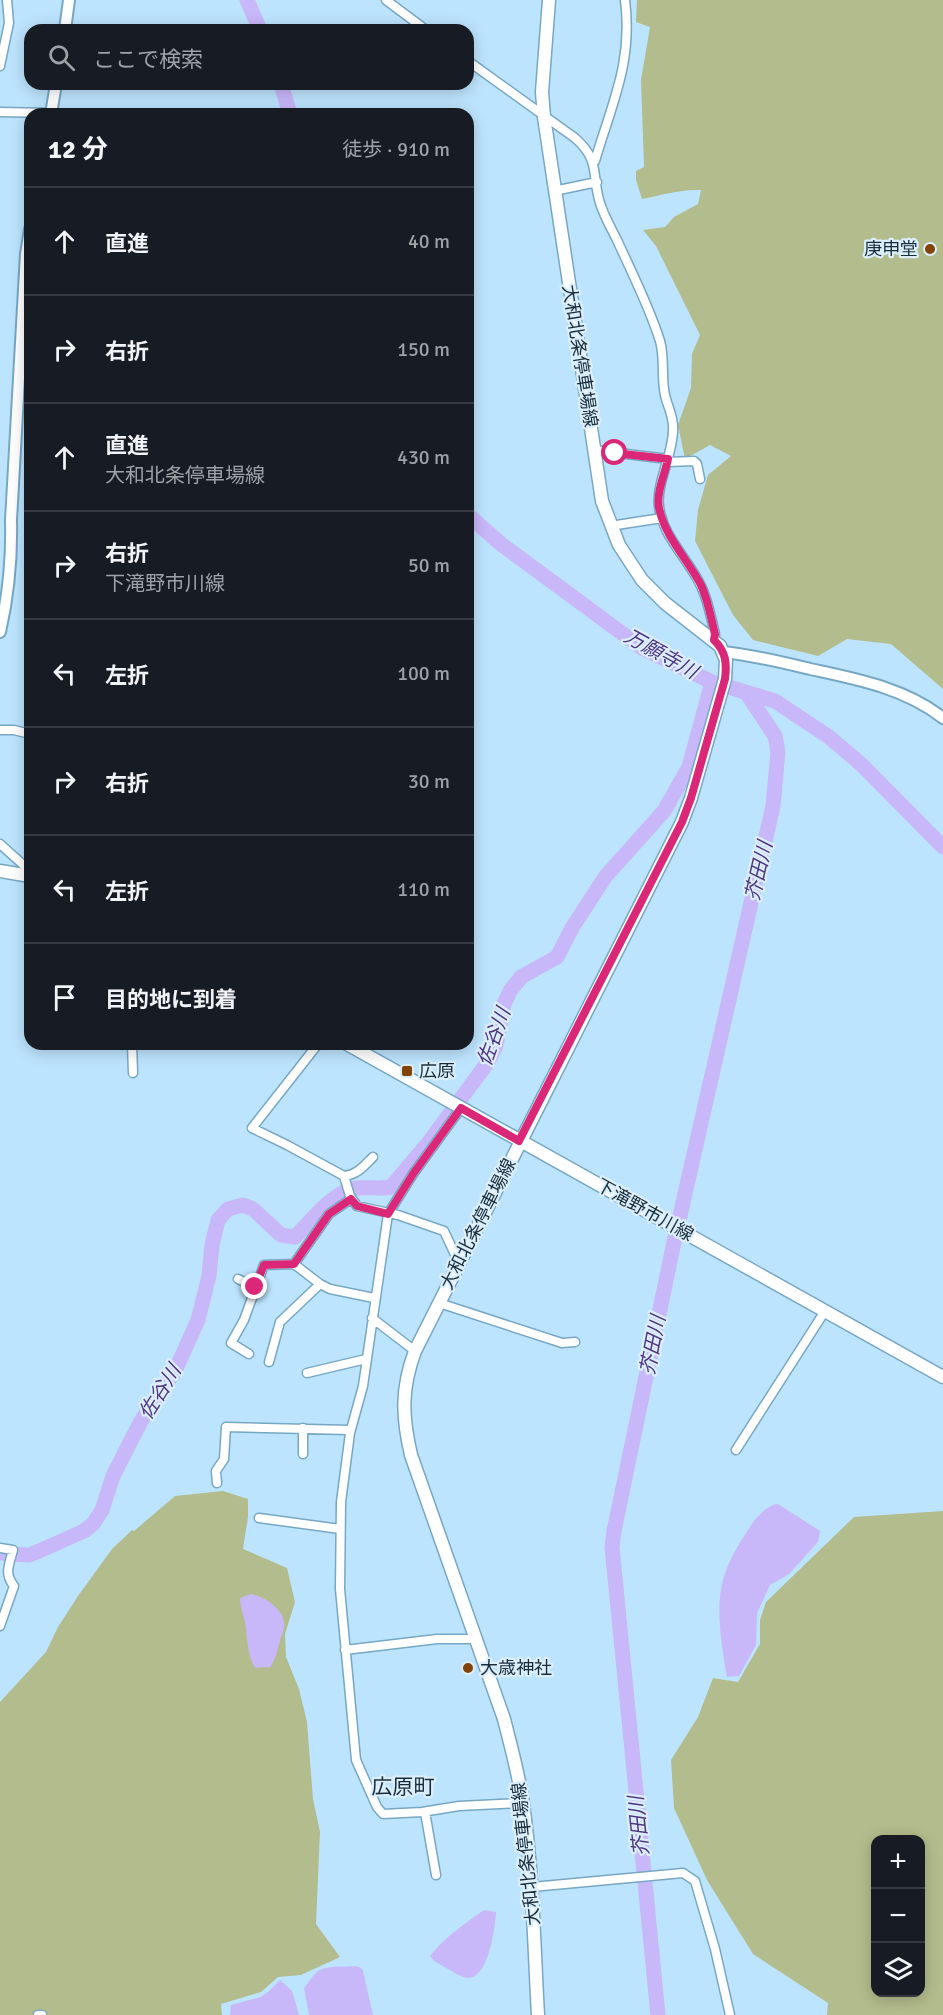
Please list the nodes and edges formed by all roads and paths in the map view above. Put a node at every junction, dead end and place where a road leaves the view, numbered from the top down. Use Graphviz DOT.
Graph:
graph roads {
  1 [pos="8,0"];
  2 [pos="69,0"];
  3 [pos="386,0"];
  4 [pos="549,0"];
  5 [pos="625,0"];
  6 [pos="66,24"];
  7 [pos="418,24"];
  8 [pos="474,65"];
  9 [pos="0,66"];
  10 [pos="55,90"];
  11 [pos="52,108"];
  12 [pos="0,112"];
  13 [pos="24,112"];
  14 [pos="544,117"];
  15 [pos="593,162"];
  16 [pos="597,182"];
  17 [pos="554,191"];
  18 [pos="24,281"];
  19 [pos="594,450"];
  20 [pos="668,460"];
  21 [pos="700,479"];
  22 [pos="662,518"];
  23 [pos="6,521"];
  24 [pos="610,526"];
  25 [pos="0,630"];
  26 [pos="714,640"];
  27 [pos="723,652"];
  28 [pos="943,718"];
  29 [pos="0,730"];
  30 [pos="24,732"];
  31 [pos="0,844"];
  32 [pos="24,866"];
  33 [pos="0,871"];
  34 [pos="24,874"];
  35 [pos="132,1050"];
  36 [pos="313,1050"];
  37 [pos="358,1050"];
  38 [pos="133,1073"];
  39 [pos="456,1105"];
  40 [pos="519,1141"];
  41 [pos="373,1157"];
  42 [pos="344,1176"];
  43 [pos="351,1199"];
  44 [pos="388,1214"];
  45 [pos="459,1263"];
  46 [pos="294,1264"];
  47 [pos="238,1279"];
  48 [pos="320,1284"];
  49 [pos="255,1287"];
  50 [pos="374,1298"];
  51 [pos="439,1303"];
  52 [pos="825,1311"];
  53 [pos="372,1318"];
  54 [pos="575,1342"];
  55 [pos="415,1351"];
  56 [pos="249,1354"];
  57 [pos="366,1359"];
  58 [pos="269,1362"];
  59 [pos="307,1373"];
  60 [pos="943,1377"];
  61 [pos="303,1428"];
  62 [pos="350,1430"];
  63 [pos="736,1450"];
  64 [pos="303,1454"];
  65 [pos="217,1483"];
  66 [pos="259,1518"];
  67 [pos="340,1529"];
  68 [pos="0,1548"];
  69 [pos="0,1626"];
  70 [pos="476,1639"];
  71 [pos="345,1650"];
  72 [pos="523,1803"];
  73 [pos="425,1812"];
  74 [pos="436,1875"];
  75 [pos="532,1887"];
  76 [pos="538,2015"];
  77 [pos="730,2015"];
  1 -- 9 [label="street"];
  2 -- 6 [label="street"];
  3 -- 7 [label="street"];
  4 -- 14 [label="main road, 大和北条停車場線"];
  5 -- 15 [label="street"];
  8 -- 14 [label="street"];
  10 -- 11 [label="street"];
  12 -- 13 [label="street"];
  14 -- 15 [label="street"];
  14 -- 17 [label="main road, 大和北条停車場線"];
  15 -- 16 [label="street"];
  16 -- 17 [label="street"];
  16 -- 20 [label="street"];
  17 -- 19 [label="main road, 大和北条停車場線"];
  18 -- 23 [label="street"];
  19 -- 20 [label="street"];
  19 -- 24 [label="main road, 大和北条停車場線"];
  20 -- 21 [label="street"];
  20 -- 22 [label="street"];
  22 -- 24 [label="street"];
  22 -- 26 [label="street"];
  23 -- 25 [label="street"];
  24 -- 26 [label="main road, 大和北条停車場線"];
  26 -- 27 [label="main road, 大和北条停車場線"];
  27 -- 28 [label="street"];
  27 -- 40 [label="main road, 大和北条停車場線"];
  29 -- 30 [label="street"];
  31 -- 32 [label="street"];
  33 -- 34 [label="main road"];
  35 -- 38 [label="street"];
  36 -- 42 [label="street"];
  37 -- 39 [label="main road, 下滝野市川線"];
  39 -- 40 [label="main road, 下滝野市川線"];
  39 -- 44 [label="street"];
  40 -- 45 [label="main road, 大和北条停車場線"];
  40 -- 52 [label="main road, 下滝野市川線"];
  41 -- 42 [label="street"];
  42 -- 43 [label="street"];
  43 -- 44 [label="street"];
  43 -- 46 [label="street"];
  44 -- 45 [label="street"];
  44 -- 50 [label="street"];
  45 -- 51 [label="main road, 大和北条停車場線"];
  46 -- 48 [label="street"];
  46 -- 49 [label="street"];
  47 -- 49 [label="street"];
  48 -- 50 [label="street"];
  48 -- 58 [label="street"];
  49 -- 56 [label="street"];
  50 -- 53 [label="street"];
  51 -- 54 [label="street"];
  51 -- 55 [label="main road, 大和北条停車場線"];
  52 -- 60 [label="main road, 下滝野市川線"];
  52 -- 63 [label="street"];
  53 -- 55 [label="street"];
  53 -- 57 [label="street"];
  55 -- 70 [label="main road, 大和北条停車場線"];
  57 -- 59 [label="street"];
  57 -- 62 [label="street"];
  61 -- 62 [label="street"];
  61 -- 64 [label="street"];
  61 -- 65 [label="street"];
  62 -- 67 [label="street"];
  66 -- 67 [label="street"];
  67 -- 71 [label="street"];
  68 -- 69 [label="street"];
  70 -- 71 [label="street"];
  70 -- 72 [label="main road, 大和北条停車場線"];
  71 -- 73 [label="street"];
  72 -- 73 [label="street"];
  72 -- 75 [label="main road, 大和北条停車場線"];
  73 -- 74 [label="street"];
  75 -- 76 [label="main road, 大和北条停車場線"];
  75 -- 77 [label="street"];
}
